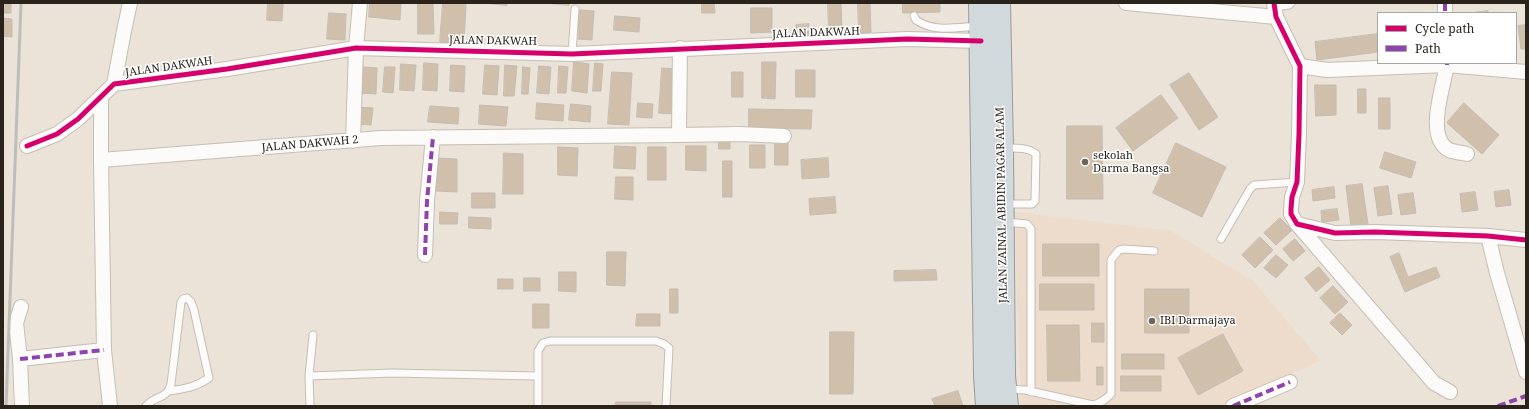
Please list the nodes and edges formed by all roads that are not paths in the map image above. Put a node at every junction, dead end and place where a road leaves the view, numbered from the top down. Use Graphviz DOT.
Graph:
graph roads {
  1 [pos="130,3"];
  2 [pos="360,3"];
  3 [pos="980,3"];
  4 [pos="998,3"];
  5 [pos="1126,3"];
  6 [pos="1291,3"];
  7 [pos="575,9"];
  8 [pos="1275,9"];
  9 [pos="914,16"];
  10 [pos="981,33"];
  11 [pos="356,48"];
  12 [pos="680,48"];
  13 [pos="572,54"];
  14 [pos="1447,64"];
  15 [pos="1300,66"];
  16 [pos="1526,72"];
  17 [pos="114,84"];
  18 [pos="101,97"];
  19 [pos="679,135"];
  20 [pos="784,136"];
  21 [pos="433,137"];
  22 [pos="353,141"];
  23 [pos="27,146"];
  24 [pos="1002,148"];
  25 [pos="1467,154"];
  26 [pos="101,160"];
  27 [pos="1297,182"];
  28 [pos="998,213"];
  29 [pos="1297,224"];
  30 [pos="1488,236"];
  31 [pos="1221,239"];
  32 [pos="1526,240"];
  33 [pos="1154,251"];
  34 [pos="425,255"];
  35 [pos="21,307"];
  36 [pos="313,335"];
  37 [pos="104,350"];
  38 [pos="20,359"];
  39 [pos="1526,372"];
  40 [pos="309,376"];
  41 [pos="537,376"];
  42 [pos="1290,382"];
  43 [pos="169,391"];
  44 [pos="1031,392"];
  45 [pos="1450,392"];
  46 [pos="1006,397"];
  47 [pos="22,406"];
  48 [pos="110,406"];
  49 [pos="146,406"];
  50 [pos="310,406"];
  51 [pos="538,406"];
  52 [pos="666,406"];
  53 [pos="987,406"];
  54 [pos="1233,406"];
  1 -- 17 [label="street"];
  2 -- 11 [label="street"];
  3 -- 10 [label="highway, JALAN ZAINAL ABIDIN PAGAR ALAM"];
  4 -- 24 [label="highway, JALAN ZAINAL ABIDIN PAGAR ALAM"];
  5 -- 8 [label="street"];
  6 -- 8 [label="lane"];
  7 -- 13 [label="lane"];
  8 -- 15 [label="street"];
  9 -- 10 [label="lane"];
  10 -- 12 [label="street, JALAN DAKWAH"];
  10 -- 28 [label="highway, JALAN ZAINAL ABIDIN PAGAR ALAM"];
  11 -- 13 [label="street, JALAN DAKWAH"];
  11 -- 17 [label="street, JALAN DAKWAH"];
  11 -- 22 [label="street"];
  12 -- 13 [label="street, JALAN DAKWAH"];
  12 -- 19 [label="street"];
  14 -- 15 [label="street"];
  14 -- 16 [label="street"];
  14 -- 25 [label="street"];
  15 -- 27 [label="street"];
  17 -- 18 [label="street, JALAN DAKWAH"];
  18 -- 23 [label="street, JALAN DAKWAH"];
  18 -- 26 [label="street"];
  19 -- 20 [label="street, JALAN DAKWAH 2"];
  19 -- 21 [label="street, JALAN DAKWAH 2"];
  21 -- 22 [label="street, JALAN DAKWAH 2"];
  21 -- 34 [label="street"];
  22 -- 26 [label="street, JALAN DAKWAH 2"];
  24 -- 28 [label="highway, JALAN ZAINAL ABIDIN PAGAR ALAM"];
  24 -- 28 [label="lane"];
  26 -- 37 [label="street"];
  27 -- 29 [label="street"];
  27 -- 31 [label="lane"];
  28 -- 44 [label="lane"];
  28 -- 46 [label="highway, JALAN ZAINAL ABIDIN PAGAR ALAM"];
  28 -- 53 [label="highway, JALAN ZAINAL ABIDIN PAGAR ALAM"];
  29 -- 30 [label="street"];
  29 -- 45 [label="street"];
  30 -- 32 [label="street"];
  30 -- 39 [label="street"];
  33 -- 44 [label="lane"];
  35 -- 38 [label="street"];
  36 -- 40 [label="lane"];
  37 -- 38 [label="street"];
  37 -- 48 [label="street"];
  38 -- 47 [label="street"];
  40 -- 41 [label="lane"];
  40 -- 50 [label="lane"];
  41 -- 51 [label="lane"];
  41 -- 52 [label="lane"];
  42 -- 54 [label="street"];
  43 -- 43 [label="lane"];
  43 -- 49 [label="lane"];
  44 -- 46 [label="lane"];
}
